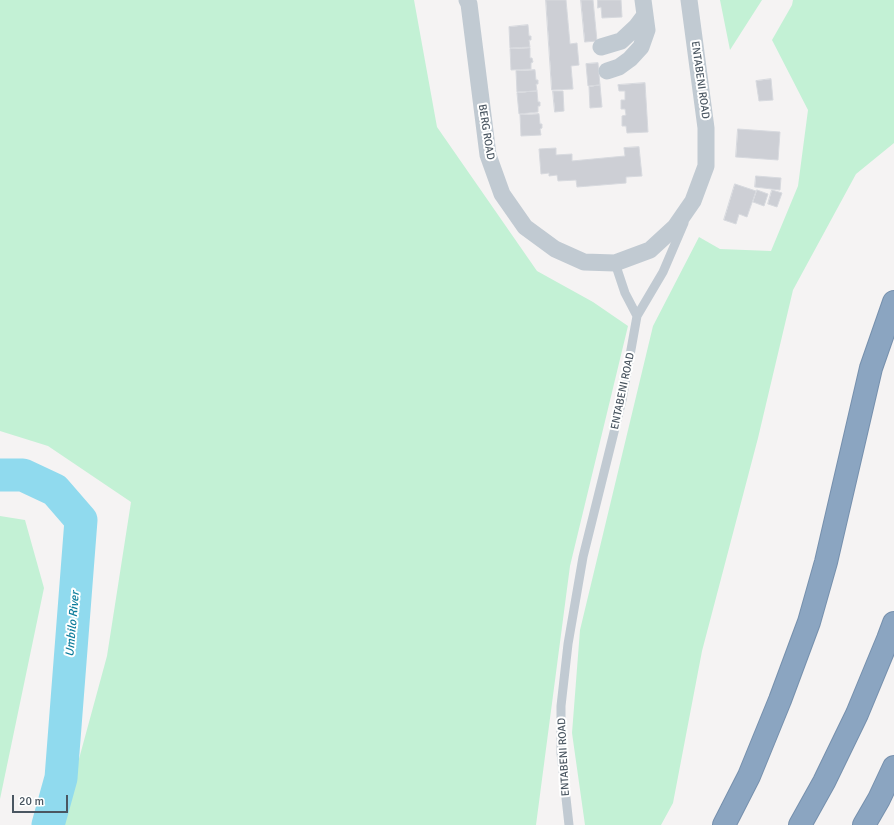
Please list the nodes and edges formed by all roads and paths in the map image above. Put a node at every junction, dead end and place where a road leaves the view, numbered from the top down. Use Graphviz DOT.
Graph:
graph roads {
  1 [pos="467,0"];
  2 [pos="689,0"];
  3 [pos="644,7"];
  4 [pos="602,47"];
  5 [pos="607,71"];
  6 [pos="693,201"];
  7 [pos="615,263"];
  8 [pos="894,302"];
  9 [pos="637,316"];
  10 [pos="894,623"];
  11 [pos="894,767"];
  12 [pos="569,825"];
  13 [pos="724,825"];
  14 [pos="800,825"];
  15 [pos="864,825"];
  1 -- 7 [label="street, BERG ROAD"];
  2 -- 6 [label="street, ENTABENI ROAD"];
  3 -- 4 [label="street"];
  3 -- 5 [label="street"];
  6 -- 7 [label="street, ENTABENI ROAD"];
  6 -- 9 [label="lane"];
  7 -- 9 [label="lane"];
  8 -- 13 [label="highway"];
  9 -- 12 [label="lane, ENTABENI ROAD"];
  10 -- 14 [label="highway"];
  11 -- 15 [label="highway"];
}
